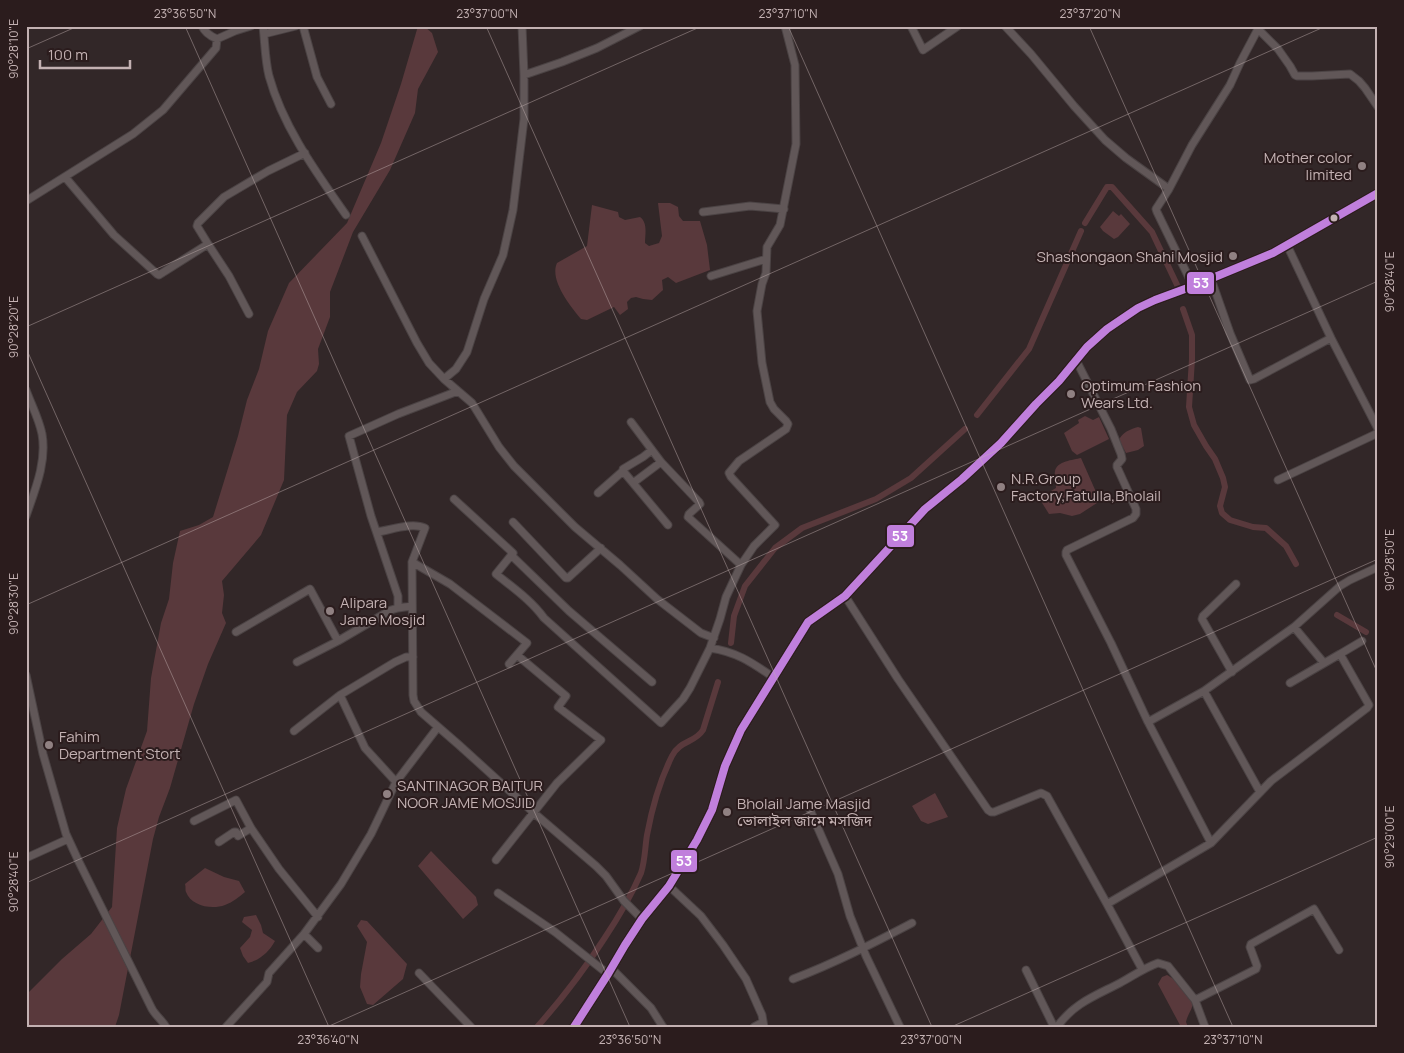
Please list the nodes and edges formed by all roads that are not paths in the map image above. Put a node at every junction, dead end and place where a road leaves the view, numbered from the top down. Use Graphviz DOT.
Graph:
graph roads {
  1 [pos="202,26"];
  2 [pos="251,26"];
  3 [pos="296,26"];
  4 [pos="303,26"];
  5 [pos="522,26"];
  6 [pos="640,26"];
  7 [pos="786,26"];
  8 [pos="911,26"];
  9 [pos="958,26"];
  10 [pos="1005,26"];
  11 [pos="1259,28"];
  12 [pos="263,30"];
  13 [pos="217,39"];
  14 [pos="524,74"];
  15 [pos="331,104"];
  16 [pos="1378,107"];
  17 [pos="305,153"];
  18 [pos="65,177"];
  19 [pos="1169,189"];
  20 [pos="1378,193"];
  21 [pos="26,201"];
  22 [pos="784,209"];
  23 [pos="703,212"];
  24 [pos="346,215"];
  25 [pos="362,236"];
  26 [pos="208,244"];
  27 [pos="1286,245"];
  28 [pos="766,259"];
  29 [pos="711,276"];
  30 [pos="1211,279"];
  31 [pos="1194,286"];
  32 [pos="249,314"];
  33 [pos="1331,338"];
  34 [pos="1076,360"];
  35 [pos="444,379"];
  36 [pos="26,390"];
  37 [pos="458,391"];
  38 [pos="28,398"];
  39 [pos="1375,416"];
  40 [pos="631,422"];
  41 [pos="1378,429"];
  42 [pos="1378,433"];
  43 [pos="652,450"];
  44 [pos="661,462"];
  45 [pos="622,471"];
  46 [pos="1278,480"];
  47 [pos="632,483"];
  48 [pos="598,493"];
  49 [pos="454,499"];
  50 [pos="26,516"];
  51 [pos="513,522"];
  52 [pos="668,525"];
  53 [pos="377,532"];
  54 [pos="601,548"];
  55 [pos="511,555"];
  56 [pos="412,562"];
  57 [pos="741,565"];
  58 [pos="1378,567"];
  59 [pos="1236,584"];
  60 [pos="844,596"];
  61 [pos="412,606"];
  62 [pos="398,608"];
  63 [pos="1294,626"];
  64 [pos="236,632"];
  65 [pos="714,638"];
  66 [pos="1362,640"];
  67 [pos="338,641"];
  68 [pos="710,648"];
  69 [pos="1340,654"];
  70 [pos="517,655"];
  71 [pos="413,657"];
  72 [pos="297,662"];
  73 [pos="1324,663"];
  74 [pos="510,664"];
  75 [pos="1232,672"];
  76 [pos="26,675"];
  77 [pos="773,677"];
  78 [pos="652,682"];
  79 [pos="1290,682"];
  80 [pos="1204,691"];
  81 [pos="340,695"];
  82 [pos="1148,722"];
  83 [pos="438,726"];
  84 [pos="294,731"];
  85 [pos="396,782"];
  86 [pos="1260,792"];
  87 [pos="810,810"];
  88 [pos="534,813"];
  89 [pos="194,821"];
  90 [pos="251,828"];
  91 [pos="68,839"];
  92 [pos="219,842"];
  93 [pos="1210,843"];
  94 [pos="26,858"];
  95 [pos="496,860"];
  96 [pos="669,886"];
  97 [pos="498,893"];
  98 [pos="1108,904"];
  99 [pos="318,916"];
  100 [pos="642,919"];
  101 [pos="912,923"];
  102 [pos="304,934"];
  103 [pos="318,948"];
  104 [pos="864,949"];
  105 [pos="1338,950"];
  106 [pos="1142,969"];
  107 [pos="1026,970"];
  108 [pos="610,971"];
  109 [pos="419,973"];
  110 [pos="793,980"];
  111 [pos="1195,1000"];
  112 [pos="764,1024"];
  113 [pos="166,1027"];
  114 [pos="226,1027"];
  115 [pos="471,1027"];
  116 [pos="574,1027"];
  117 [pos="663,1027"];
  118 [pos="754,1027"];
  119 [pos="900,1027"];
  120 [pos="1056,1027"];
  121 [pos="1204,1027"];
  1 -- 13 [label="street"];
  2 -- 13 [label="street"];
  3 -- 12 [label="street"];
  4 -- 15 [label="street"];
  5 -- 14 [label="street"];
  6 -- 14 [label="street"];
  7 -- 22 [label="street"];
  8 -- 9 [label="street"];
  10 -- 19 [label="street"];
  11 -- 16 [label="street"];
  11 -- 19 [label="street"];
  12 -- 17 [label="street"];
  13 -- 18 [label="street"];
  14 -- 35 [label="street"];
  17 -- 24 [label="street"];
  17 -- 26 [label="street"];
  18 -- 21 [label="street"];
  18 -- 26 [label="street"];
  19 -- 31 [label="street"];
  20 -- 27 [label="main road"];
  22 -- 23 [label="street"];
  22 -- 28 [label="street"];
  25 -- 35 [label="street"];
  26 -- 32 [label="street"];
  27 -- 30 [label="main road"];
  27 -- 33 [label="street"];
  28 -- 29 [label="street"];
  28 -- 57 [label="street"];
  30 -- 31 [label="main road"];
  30 -- 33 [label="street"];
  31 -- 34 [label="main road"];
  33 -- 39 [label="street"];
  34 -- 60 [label="main road"];
  34 -- 82 [label="street"];
  35 -- 37 [label="street"];
  36 -- 38 [label="street"];
  37 -- 53 [label="street"];
  37 -- 54 [label="street"];
  38 -- 50 [label="street"];
  39 -- 41 [label="street"];
  40 -- 43 [label="street"];
  42 -- 46 [label="street"];
  43 -- 44 [label="street"];
  43 -- 45 [label="street"];
  44 -- 47 [label="street"];
  44 -- 57 [label="street"];
  45 -- 47 [label="street"];
  45 -- 48 [label="street"];
  47 -- 52 [label="street"];
  49 -- 55 [label="street"];
  51 -- 54 [label="street"];
  53 -- 56 [label="street"];
  53 -- 62 [label="street"];
  54 -- 65 [label="street"];
  55 -- 68 [label="street"];
  55 -- 78 [label="street"];
  56 -- 61 [label="street"];
  56 -- 70 [label="street"];
  57 -- 65 [label="street"];
  58 -- 63 [label="street"];
  59 -- 75 [label="street"];
  60 -- 77 [label="main road"];
  60 -- 98 [label="street"];
  61 -- 62 [label="street"];
  61 -- 71 [label="street"];
  62 -- 67 [label="street"];
  63 -- 73 [label="street"];
  63 -- 75 [label="street"];
  64 -- 67 [label="street"];
  65 -- 68 [label="street"];
  66 -- 69 [label="street"];
  67 -- 72 [label="street"];
  68 -- 77 [label="street"];
  69 -- 73 [label="street"];
  69 -- 86 [label="street"];
  70 -- 74 [label="street"];
  70 -- 88 [label="street"];
  71 -- 81 [label="street"];
  71 -- 83 [label="street"];
  73 -- 79 [label="street"];
  75 -- 80 [label="street"];
  76 -- 91 [label="street"];
  77 -- 96 [label="main road"];
  80 -- 82 [label="street"];
  80 -- 86 [label="street"];
  81 -- 84 [label="street"];
  81 -- 85 [label="street"];
  82 -- 93 [label="street"];
  83 -- 85 [label="street"];
  83 -- 88 [label="street"];
  85 -- 99 [label="street"];
  86 -- 93 [label="street"];
  87 -- 104 [label="street"];
  88 -- 95 [label="street"];
  88 -- 100 [label="street"];
  89 -- 90 [label="street"];
  90 -- 92 [label="street"];
  90 -- 99 [label="street"];
  91 -- 94 [label="street"];
  91 -- 113 [label="street"];
  93 -- 98 [label="street"];
  96 -- 100 [label="main road"];
  96 -- 112 [label="street"];
  97 -- 108 [label="street"];
  98 -- 106 [label="street"];
  99 -- 102 [label="street"];
  100 -- 108 [label="main road"];
  101 -- 104 [label="street"];
  102 -- 103 [label="street"];
  102 -- 114 [label="street"];
  104 -- 110 [label="street"];
  104 -- 119 [label="street"];
  105 -- 111 [label="street"];
  106 -- 111 [label="street"];
  106 -- 120 [label="street"];
  107 -- 120 [label="street"];
  108 -- 116 [label="main road"];
  108 -- 117 [label="street"];
  109 -- 115 [label="street"];
  111 -- 121 [label="street"];
  112 -- 118 [label="street"];
}
